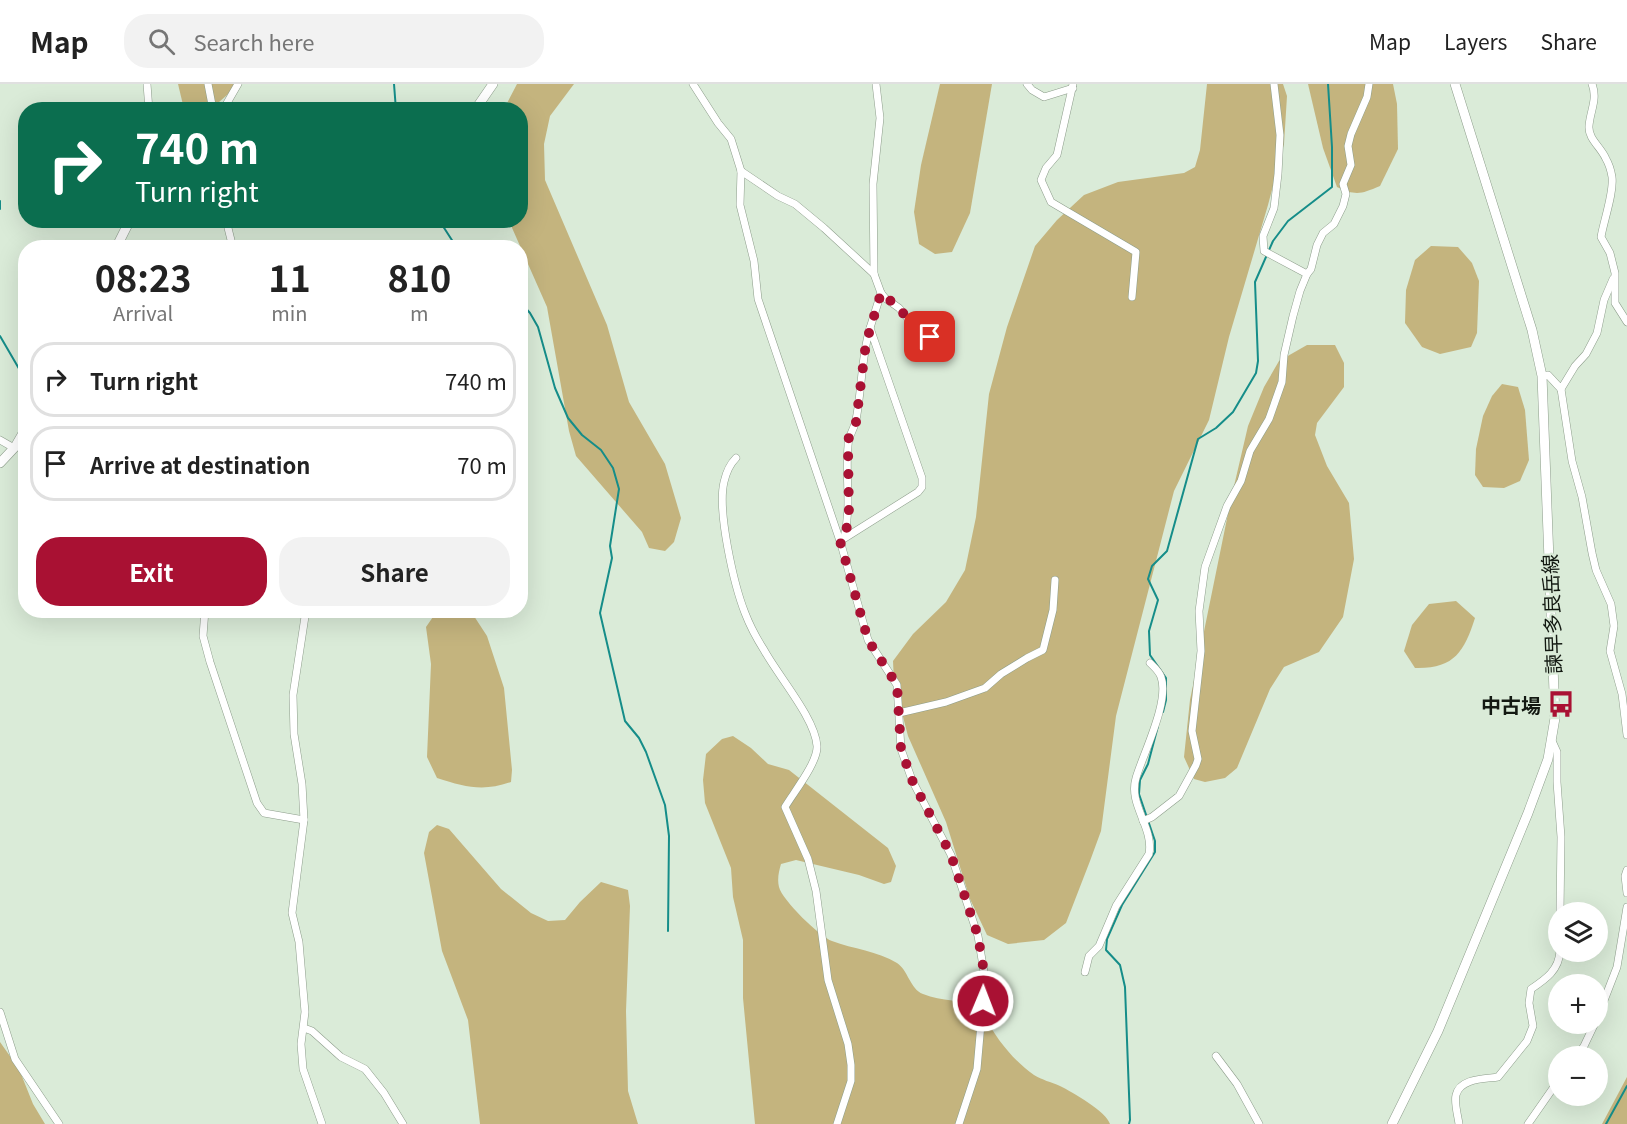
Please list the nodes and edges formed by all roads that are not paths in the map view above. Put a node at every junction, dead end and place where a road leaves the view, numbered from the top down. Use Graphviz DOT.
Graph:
graph roads {
  1 [pos="147,84"];
  2 [pos="208,84"];
  3 [pos="238,84"];
  4 [pos="493,84"];
  5 [pos="693,84"];
  6 [pos="876,84"];
  7 [pos="1027,84"];
  8 [pos="1274,84"];
  9 [pos="1369,84"];
  10 [pos="1455,84"];
  11 [pos="1592,84"];
  12 [pos="1073,86"];
  13 [pos="148,102"];
  14 [pos="211,102"];
  15 [pos="228,102"];
  16 [pos="481,102"];
  17 [pos="741,171"];
  18 [pos="1615,273"];
  19 [pos="874,274"];
  20 [pos="1307,274"];
  21 [pos="881,293"];
  22 [pos="1132,297"];
  23 [pos="1627,322"];
  24 [pos="870,328"];
  25 [pos="930,337"];
  26 [pos="1542,376"];
  27 [pos="1562,389"];
  28 [pos="0,440"];
  29 [pos="18,441"];
  30 [pos="14,448"];
  31 [pos="736,458"];
  32 [pos="0,463"];
  33 [pos="842,540"];
  34 [pos="1054,580"];
  35 [pos="205,618"];
  36 [pos="305,618"];
  37 [pos="1150,663"];
  38 [pos="899,713"];
  39 [pos="1627,735"];
  40 [pos="1552,741"];
  41 [pos="303,820"];
  42 [pos="1143,821"];
  43 [pos="1627,870"];
  44 [pos="1627,893"];
  45 [pos="1560,902"];
  46 [pos="1627,907"];
  47 [pos="1557,962"];
  48 [pos="1085,972"];
  49 [pos="1608,990"];
  50 [pos="0,1012"];
  51 [pos="304,1028"];
  52 [pos="1216,1056"];
  53 [pos="1548,1095"];
  54 [pos="59,1124"];
  55 [pos="322,1124"];
  56 [pos="403,1124"];
  57 [pos="837,1124"];
  58 [pos="959,1124"];
  59 [pos="1259,1124"];
  60 [pos="1392,1124"];
  61 [pos="1459,1124"];
  62 [pos="1528,1124"];
  1 -- 13 [label="street"];
  2 -- 14 [label="street"];
  3 -- 15 [label="street"];
  4 -- 16 [label="main road"];
  5 -- 17 [label="street"];
  6 -- 19 [label="street"];
  7 -- 12 [label="street"];
  8 -- 20 [label="street"];
  9 -- 20 [label="street"];
  10 -- 26 [label="main road, 諫早多良岳線"];
  11 -- 18 [label="street"];
  12 -- 22 [label="street"];
  17 -- 19 [label="street"];
  17 -- 33 [label="street"];
  18 -- 23 [label="street"];
  18 -- 27 [label="street"];
  19 -- 21 [label="street"];
  20 -- 42 [label="street"];
  21 -- 24 [label="street"];
  21 -- 25 [label="street"];
  24 -- 33 [label="street"];
  24 -- 33 [label="street"];
  26 -- 27 [label="street"];
  26 -- 40 [label="main road, 諫早多良岳線"];
  27 -- 39 [label="street"];
  28 -- 30 [label="street"];
  29 -- 30 [label="main road"];
  30 -- 32 [label="main road"];
  31 -- 57 [label="street"];
  33 -- 38 [label="street"];
  34 -- 38 [label="street"];
  35 -- 41 [label="street"];
  36 -- 41 [label="street"];
  37 -- 42 [label="street"];
  38 -- 58 [label="street"];
  40 -- 45 [label="street"];
  40 -- 60 [label="main road, 諫早多良岳線"];
  41 -- 51 [label="street"];
  42 -- 48 [label="street"];
  43 -- 44 [label="street"];
  46 -- 49 [label="street"];
  47 -- 61 [label="street"];
  50 -- 54 [label="street"];
  51 -- 55 [label="street"];
  51 -- 56 [label="street"];
  52 -- 59 [label="street"];
  53 -- 62 [label="street"];
}
